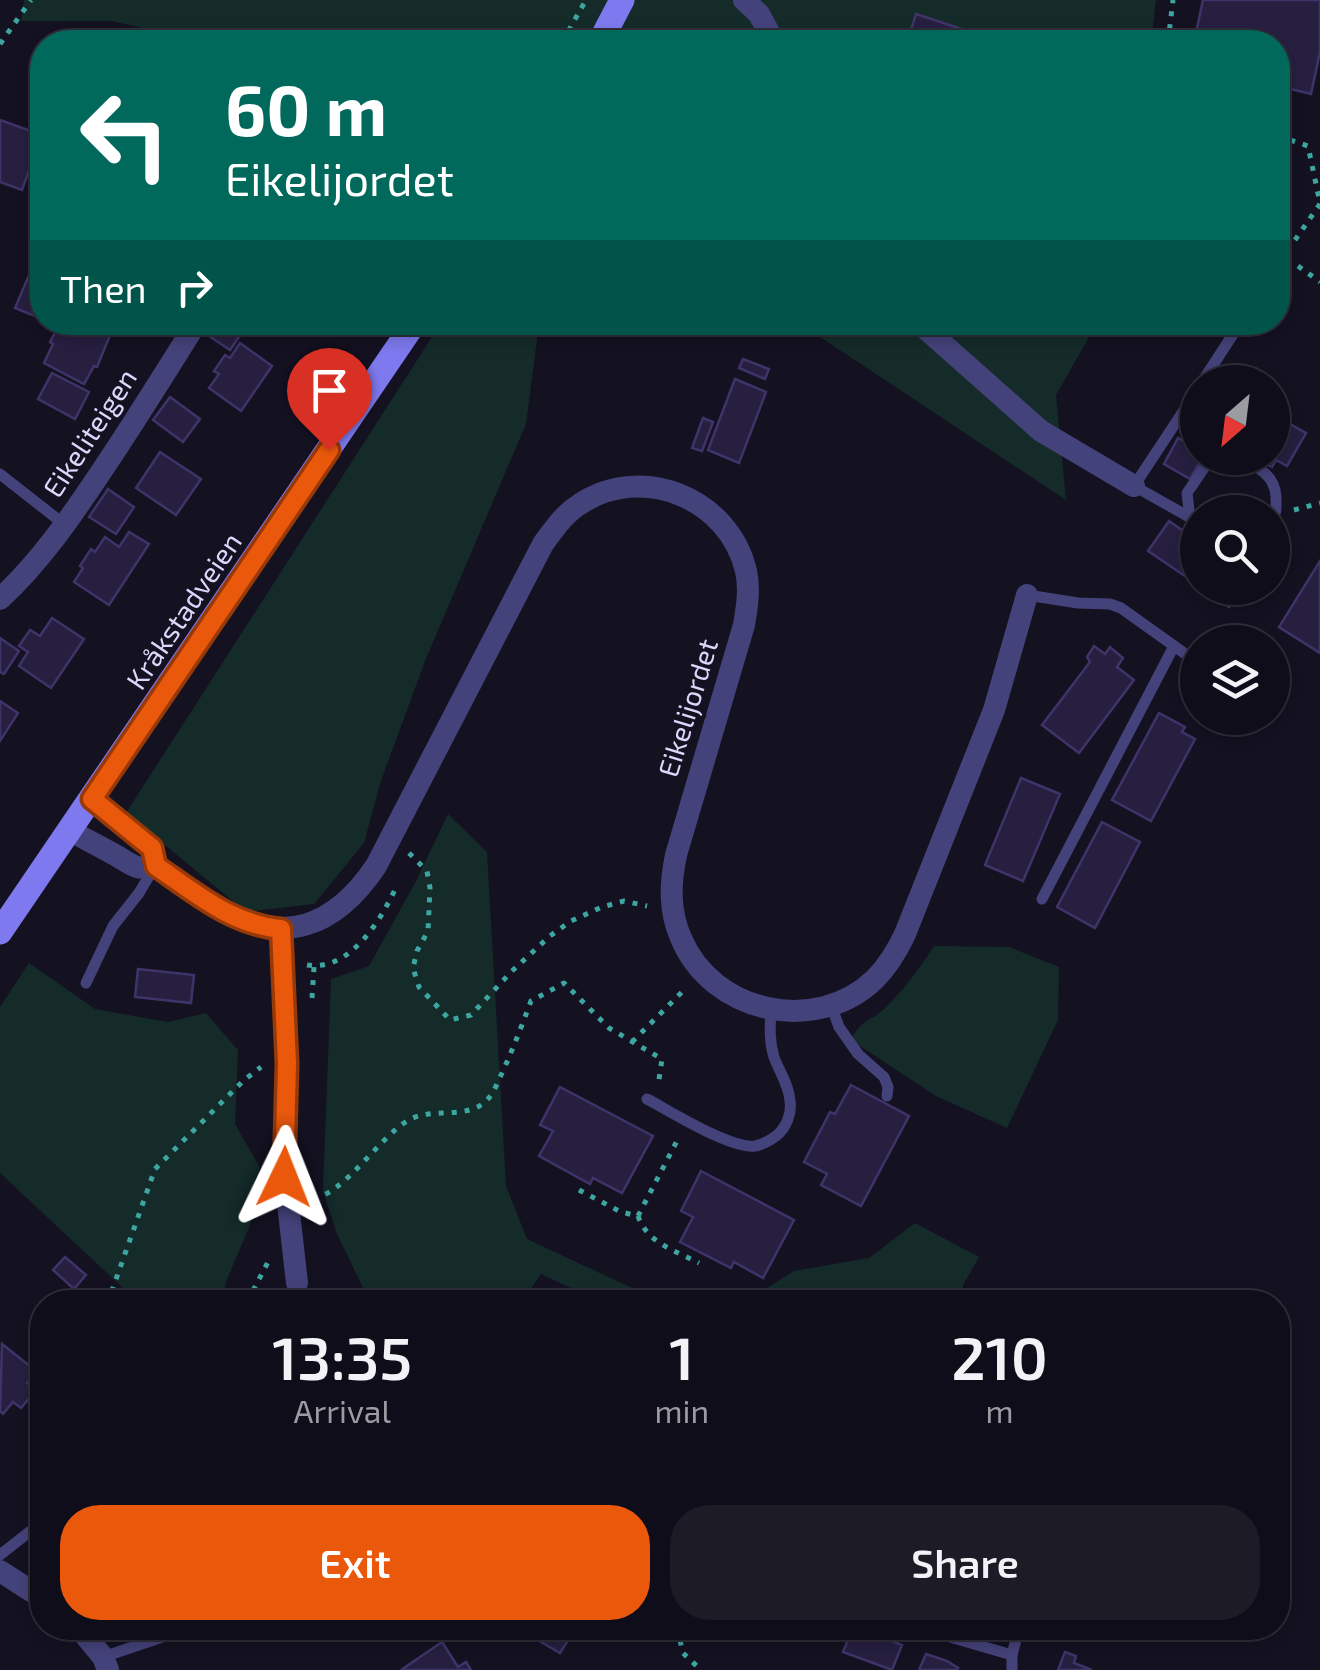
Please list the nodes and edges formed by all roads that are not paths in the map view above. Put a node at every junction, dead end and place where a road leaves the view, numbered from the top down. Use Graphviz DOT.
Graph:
graph roads {
  1 [pos="622,0"];
  2 [pos="744,0"];
  3 [pos="606,30"];
  4 [pos="768,30"];
  5 [pos="189,335"];
  6 [pos="407,335"];
  7 [pos="933,335"];
  8 [pos="1233,335"];
  9 [pos="1213,365"];
  10 [pos="1180,416"];
  11 [pos="0,474"];
  12 [pos="1134,486"];
  13 [pos="1180,512"];
  14 [pos="66,525"];
  15 [pos="1027,594"];
  16 [pos="0,599"];
  17 [pos="1174,646"];
  18 [pos="1180,650"];
  19 [pos="92,799"];
  20 [pos="69,830"];
  21 [pos="156,866"];
  22 [pos="1042,900"];
  23 [pos="281,929"];
  24 [pos="0,932"];
  25 [pos="86,982"];
  26 [pos="831,1004"];
  27 [pos="771,1010"];
  28 [pos="887,1096"];
  29 [pos="652,1102"];
  30 [pos="296,1283"];
  31 [pos="30,1531"];
  32 [pos="0,1555"];
  33 [pos="0,1571"];
  34 [pos="30,1590"];
  35 [pos="88,1640"];
  36 [pos="160,1640"];
  37 [pos="960,1640"];
  38 [pos="1016,1640"];
  39 [pos="1012,1655"];
  40 [pos="105,1663"];
  41 [pos="1012,1670"];
  1 -- 3 [label="main road"];
  2 -- 4 [label="street"];
  5 -- 14 [label="street, Eikeliteigen"];
  6 -- 19 [label="main road, Kråkstadveien"];
  7 -- 12 [label="street"];
  8 -- 9 [label="lane"];
  10 -- 12 [label="lane"];
  11 -- 14 [label="lane, Eikeliteigen"];
  12 -- 13 [label="lane"];
  14 -- 16 [label="street, Eikeliteigen"];
  15 -- 17 [label="lane, Eikelijordet"];
  15 -- 26 [label="street, Eikelijordet"];
  17 -- 18 [label="lane, Eikelijordet"];
  17 -- 22 [label="lane"];
  19 -- 20 [label="main road, Kråkstadveien"];
  19 -- 21 [label="street"];
  20 -- 21 [label="street"];
  20 -- 24 [label="main road, Kråkstadveien"];
  21 -- 23 [label="street"];
  21 -- 25 [label="lane"];
  23 -- 27 [label="street, Eikelijordet"];
  23 -- 30 [label="street"];
  26 -- 27 [label="street, Eikelijordet"];
  26 -- 28 [label="lane"];
  27 -- 29 [label="lane"];
  31 -- 32 [label="lane"];
  33 -- 34 [label="street"];
  35 -- 40 [label="street"];
  36 -- 40 [label="lane"];
  37 -- 39 [label="lane"];
  38 -- 39 [label="lane"];
  39 -- 41 [label="lane"];
}
